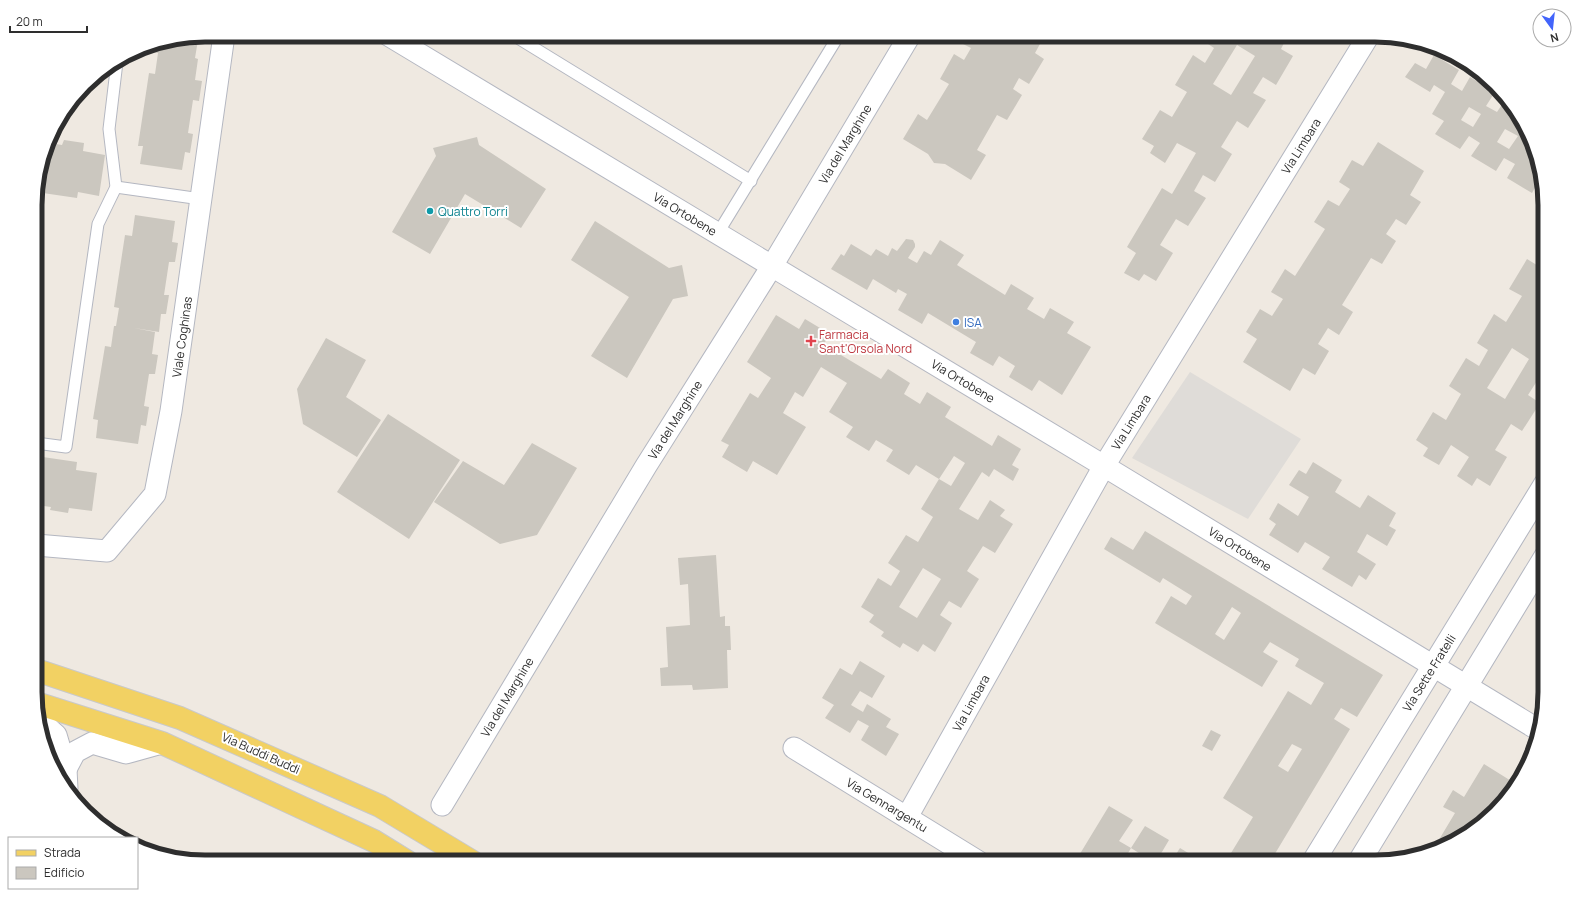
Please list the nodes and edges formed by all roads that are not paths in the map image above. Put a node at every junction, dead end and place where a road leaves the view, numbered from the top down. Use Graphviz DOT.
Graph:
graph roads {
  1 [pos="223,42"];
  2 [pos="400,42"];
  3 [pos="524,42"];
  4 [pos="835,42"];
  5 [pos="906,42"];
  6 [pos="1365,42"];
  7 [pos="116,68"];
  8 [pos="751,181"];
  9 [pos="116,187"];
  10 [pos="201,199"];
  11 [pos="718,233"];
  12 [pos="772,266"];
  13 [pos="42,444"];
  14 [pos="1104,466"];
  15 [pos="1538,495"];
  16 [pos="42,546"];
  17 [pos="1538,569"];
  18 [pos="1432,667"];
  19 [pos="42,672"];
  20 [pos="1465,686"];
  21 [pos="42,705"];
  22 [pos="46,726"];
  23 [pos="1534,727"];
  24 [pos="162,743"];
  25 [pos="794,748"];
  26 [pos="66,769"];
  27 [pos="66,778"];
  28 [pos="442,805"];
  29 [pos="907,817"];
  30 [pos="397,855"];
  31 [pos="461,855"];
  32 [pos="968,855"];
  33 [pos="1318,855"];
  34 [pos="1363,855"];
  1 -- 10 [label="street, Viale Coghinas"];
  2 -- 11 [label="street, Via Ortobene"];
  3 -- 8 [label="lane"];
  4 -- 8 [label="lane"];
  5 -- 12 [label="street, Via del Marghine"];
  6 -- 14 [label="street, Via Limbara"];
  7 -- 9 [label="lane"];
  8 -- 11 [label="lane"];
  9 -- 10 [label="lane"];
  9 -- 13 [label="lane"];
  10 -- 16 [label="street, Viale Coghinas"];
  11 -- 12 [label="street, Via Ortobene"];
  12 -- 14 [label="street, Via Ortobene"];
  12 -- 28 [label="street, Via del Marghine"];
  14 -- 18 [label="street, Via Ortobene"];
  14 -- 29 [label="street, Via Limbara"];
  15 -- 18 [label="street, Via Sette Fratelli"];
  17 -- 20 [label="street"];
  18 -- 20 [label="street, Via Ortobene"];
  18 -- 33 [label="street, Via Sette Fratelli"];
  19 -- 31 [label="main road, Via Buddi Buddi"];
  20 -- 23 [label="street, Via Ortobene"];
  20 -- 34 [label="street"];
  21 -- 24 [label="main road"];
  22 -- 26 [label="street"];
  24 -- 26 [label="street"];
  24 -- 30 [label="main road"];
  25 -- 29 [label="street, Via Gennargentu"];
  26 -- 27 [label="street"];
  29 -- 32 [label="street, Via Gennargentu"];
}
